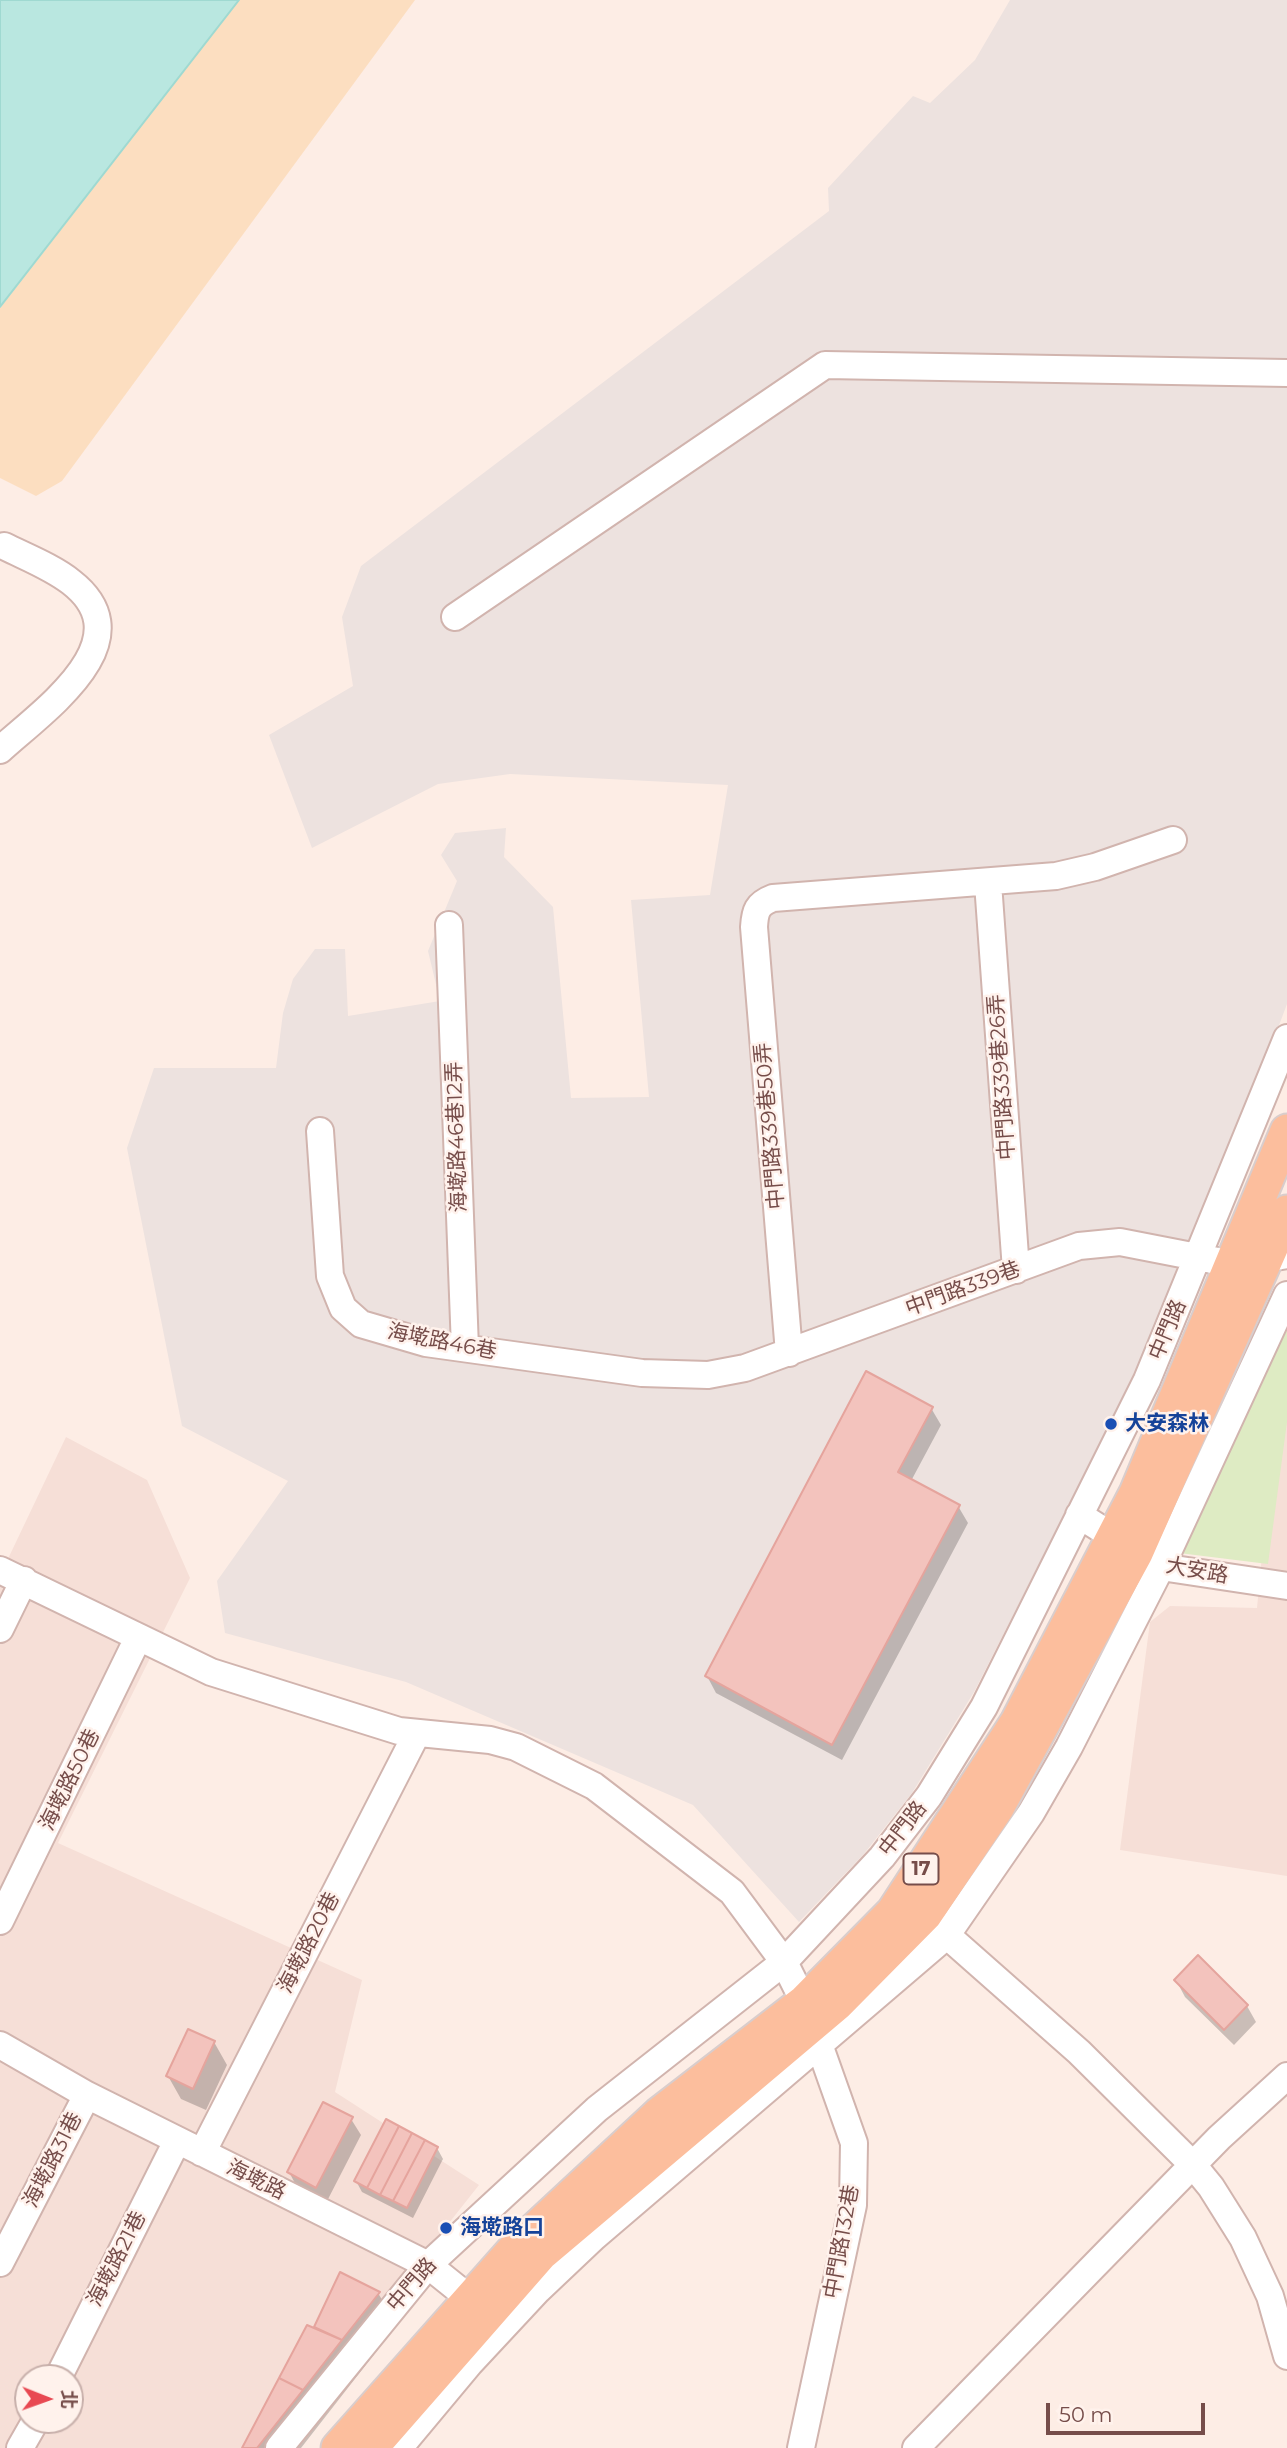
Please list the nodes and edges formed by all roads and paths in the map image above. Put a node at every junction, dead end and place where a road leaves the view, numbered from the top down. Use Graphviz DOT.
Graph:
graph roads {
  1 [pos="1287,373"];
  2 [pos="4,546"];
  3 [pos="455,617"];
  4 [pos="0,750"];
  5 [pos="1173,840"];
  6 [pos="988,883"];
  7 [pos="449,925"];
  8 [pos="1287,1038"];
  9 [pos="320,1131"];
  10 [pos="1287,1131"];
  11 [pos="1287,1212"];
  12 [pos="1200,1255"];
  13 [pos="1278,1256"];
  14 [pos="1233,1264"];
  15 [pos="1016,1270"];
  16 [pos="1287,1295"];
  17 [pos="465,1348"];
  18 [pos="789,1353"];
  19 [pos="642,1373"];
  20 [pos="1079,1515"];
  21 [pos="1137,1552"];
  22 [pos="12,1575"];
  23 [pos="1287,1586"];
  24 [pos="0,1629"];
  25 [pos="138,1638"];
  26 [pos="417,1733"];
  27 [pos="0,1921"];
  28 [pos="936,1925"];
  29 [pos="785,1962"];
  30 [pos="812,2024"];
  31 [pos="0,2045"];
  32 [pos="1287,2076"];
  33 [pos="87,2095"];
  34 [pos="177,2141"];
  35 [pos="201,2153"];
  36 [pos="1193,2165"];
  37 [pos="0,2263"];
  38 [pos="428,2265"];
  39 [pos="1279,2293"];
  40 [pos="486,2314"];
  41 [pos="1287,2356"];
  42 [pos="65,2364"];
  43 [pos="279,2448"];
  44 [pos="338,2448"];
  45 [pos="371,2448"];
  46 [pos="399,2448"];
  47 [pos="801,2448"];
  48 [pos="916,2448"];
  1 -- 3 [label="street"];
  2 -- 4 [label="street"];
  5 -- 6 [label="street"];
  6 -- 15 [label="street, 中門路339巷26弄"];
  6 -- 18 [label="street, 中門路339巷50弄"];
  7 -- 17 [label="street, 海墘路46巷12弄"];
  8 -- 12 [label="street, 中門路"];
  9 -- 17 [label="street, 海墘路46巷"];
  10 -- 14 [label="main road, 中門路 / 17"];
  11 -- 13 [label="main road, 中門路 / 17"];
  12 -- 14 [label="street, 中門路339巷"];
  12 -- 15 [label="street, 中門路339巷"];
  12 -- 20 [label="street, 中門路"];
  13 -- 14 [label="street, 中門路339巷"];
  13 -- 21 [label="main road, 中門路 / 17"];
  14 -- 21 [label="main road, 中門路 / 17"];
  15 -- 18 [label="street, 中門路339巷"];
  16 -- 21 [label="street, 中門路"];
  17 -- 19 [label="street, 海墘路46巷"];
  18 -- 19 [label="street, 中門路339巷"];
  20 -- 21 [label="street, 大安路"];
  20 -- 29 [label="street, 中門路"];
  21 -- 23 [label="street, 大安路"];
  21 -- 28 [label="main road, 中門路 / 17"];
  21 -- 30 [label="main road, 中門路 / 17"];
  22 -- 24 [label="street"];
  22 -- 25 [label="street, 中門路132巷"];
  25 -- 26 [label="street, 中門路132巷"];
  25 -- 27 [label="street, 海墘路50巷"];
  26 -- 29 [label="street, 中門路132巷"];
  26 -- 35 [label="street, 海墘路20巷"];
  28 -- 30 [label="main road, 中門路 / 17"];
  28 -- 36 [label="street"];
  29 -- 30 [label="street, 中門路132巷"];
  29 -- 38 [label="street, 中門路"];
  30 -- 40 [label="street, 中門路"];
  30 -- 40 [label="main road, 中門路 / 17"];
  30 -- 47 [label="street, 中門路132巷"];
  31 -- 33 [label="street, 海墘路"];
  32 -- 36 [label="street"];
  33 -- 34 [label="street, 海墘路"];
  33 -- 37 [label="street, 海墘路31巷"];
  34 -- 35 [label="street, 海墘路"];
  34 -- 42 [label="street, 海墘路21巷"];
  35 -- 38 [label="street, 海墘路"];
  36 -- 39 [label="street"];
  36 -- 48 [label="street"];
  38 -- 40 [label="street, 海墘路"];
  38 -- 43 [label="street, 中門路"];
  39 -- 41 [label="street"];
  40 -- 44 [label="main road, 中門路 / 17"];
  40 -- 45 [label="main road, 中門路 / 17"];
  40 -- 46 [label="street, 中門路"];
}
